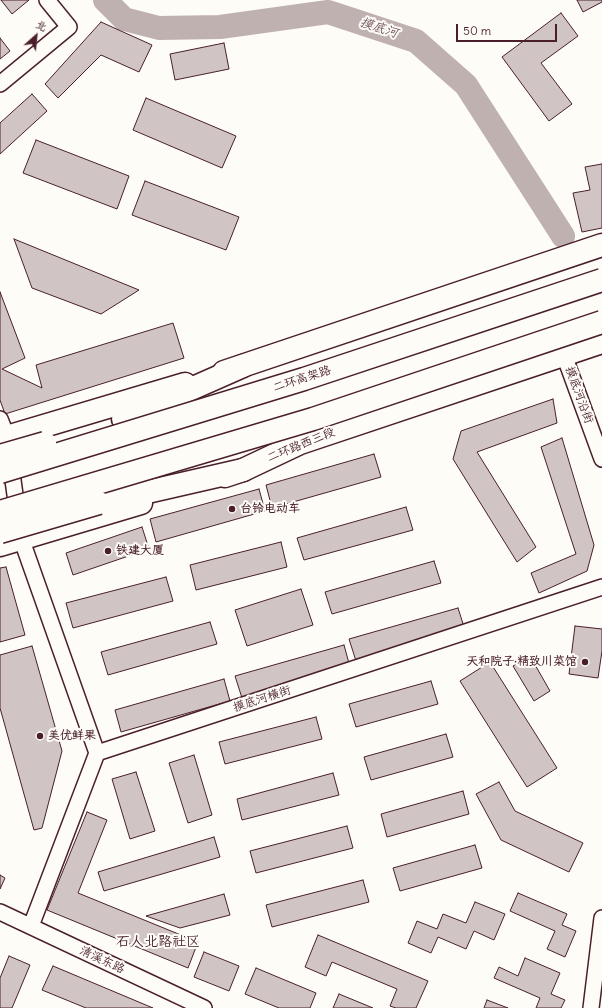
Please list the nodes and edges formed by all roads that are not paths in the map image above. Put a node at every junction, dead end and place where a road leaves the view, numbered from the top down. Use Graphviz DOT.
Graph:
graph roads {
  1 [pos="47,0"];
  2 [pos="0,84"];
  3 [pos="602,245"];
  4 [pos="602,280"];
  5 [pos="602,322"];
  6 [pos="602,342"];
  7 [pos="564,355"];
  8 [pos="243,366"];
  9 [pos="2,438"];
  10 [pos="602,459"];
  11 [pos="243,470"];
  12 [pos="0,472"];
  13 [pos="0,512"];
  14 [pos="0,532"];
  15 [pos="21,538"];
  16 [pos="0,545"];
  17 [pos="602,586"];
  18 [pos="97,754"];
  19 [pos="0,912"];
  20 [pos="602,918"];
  21 [pos="30,926"];
  22 [pos="204,1008"];
  23 [pos="591,1008"];
  1 -- 2 [label="street"];
  3 -- 8 [label="main road"];
  4 -- 12 [label="main road, 二环高架路, bridge"];
  5 -- 13 [label="main road, bridge"];
  6 -- 7 [label="main road, 二环路西三段"];
  7 -- 10 [label="street, 摸底河沿街"];
  7 -- 11 [label="main road, 二环路西三段"];
  8 -- 9 [label="main road"];
  8 -- 9 [label="main road, bridge"];
  9 -- 15 [label="street"];
  11 -- 14 [label="main road, bridge"];
  11 -- 15 [label="main road, 二环路西三段"];
  15 -- 16 [label="main road, 二环路西三段"];
  15 -- 18 [label="street"];
  17 -- 18 [label="street, 摸底河横街"];
  18 -- 21 [label="street"];
  19 -- 21 [label="street, 清溪东路"];
  20 -- 23 [label="street"];
  21 -- 22 [label="street, 清溪东路"];
}
